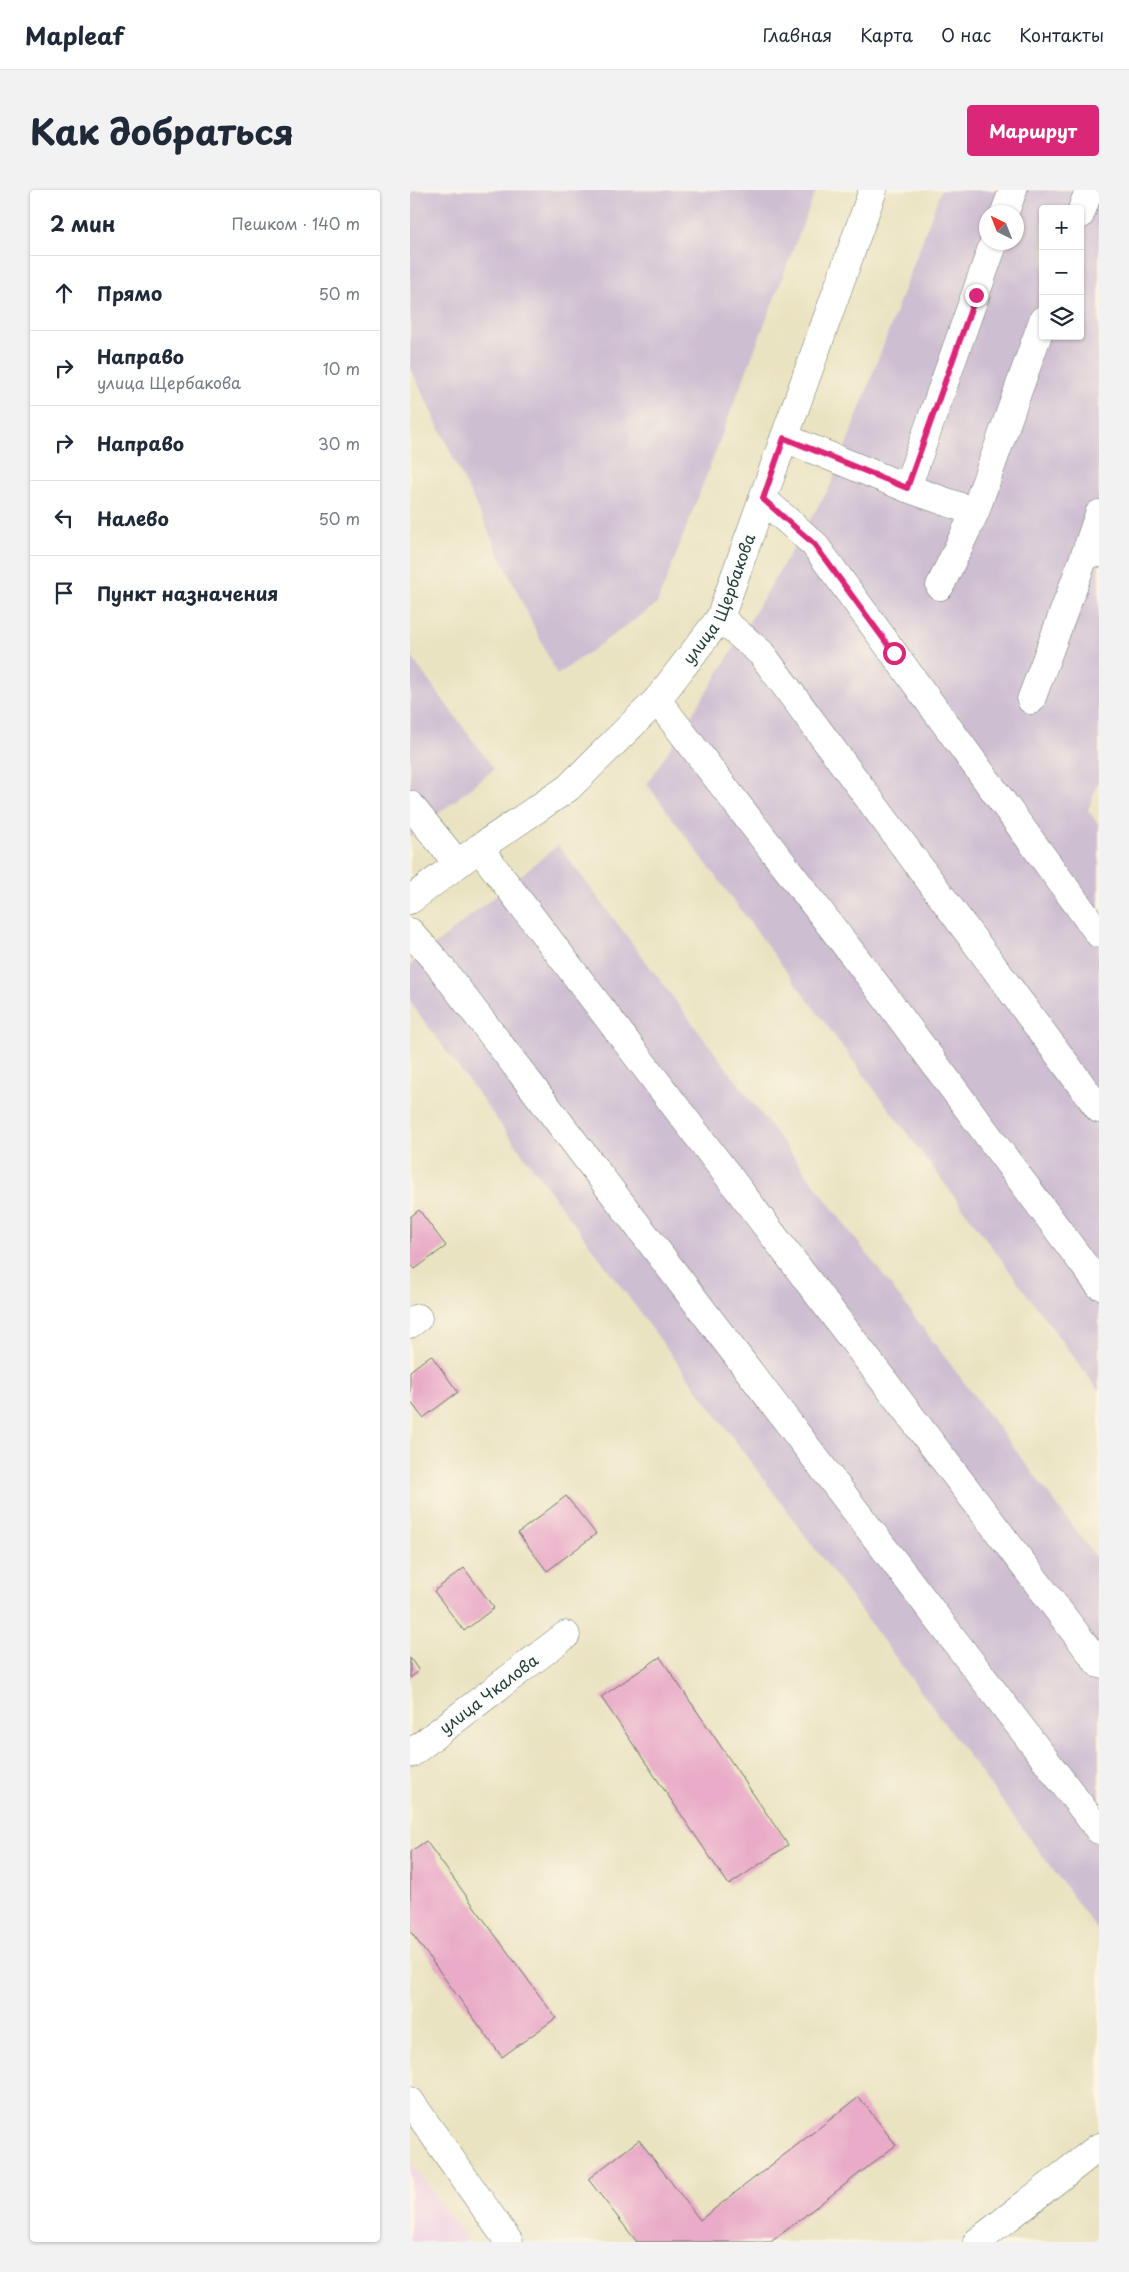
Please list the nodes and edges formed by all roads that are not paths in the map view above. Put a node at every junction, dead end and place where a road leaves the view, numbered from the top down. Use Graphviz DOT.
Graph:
graph roads {
  1 [pos="873,190"];
  2 [pos="1013,190"];
  3 [pos="1089,190"];
  4 [pos="1008,205"];
  5 [pos="1084,205"];
  6 [pos="991,250"];
  7 [pos="1039,331"];
  8 [pos="784,438"];
  9 [pos="907,488"];
  10 [pos="763,499"];
  11 [pos="974,512"];
  12 [pos="1099,514"];
  13 [pos="1093,551"];
  14 [pos="940,586"];
  15 [pos="720,618"];
  16 [pos="657,700"];
  17 [pos="1031,700"];
  18 [pos="410,805"];
  19 [pos="468,856"];
  20 [pos="410,900"];
  21 [pos="410,932"];
  22 [pos="1099,934"];
  23 [pos="1099,1108"];
  24 [pos="1099,1285"];
  25 [pos="566,1635"];
  26 [pos="1099,1664"];
  27 [pos="410,1754"];
  28 [pos="1099,1830"];
  29 [pos="410,2101"];
  30 [pos="1099,2147"];
  31 [pos="509,2242"];
  32 [pos="977,2242"];
  1 -- 8 [label="street, улица Щербакова"];
  2 -- 4 [label="street"];
  3 -- 5 [label="street"];
  6 -- 9 [label="street"];
  7 -- 11 [label="street"];
  8 -- 9 [label="street"];
  8 -- 10 [label="street, улица Щербакова"];
  9 -- 11 [label="street"];
  10 -- 15 [label="street, улица Щербакова"];
  10 -- 22 [label="street"];
  11 -- 14 [label="street"];
  12 -- 13 [label="street"];
  13 -- 17 [label="street"];
  15 -- 16 [label="street, улица Щербакова"];
  15 -- 23 [label="street"];
  16 -- 19 [label="street, улица Щербакова"];
  16 -- 24 [label="street"];
  18 -- 19 [label="street"];
  19 -- 20 [label="street, улица Щербакова"];
  19 -- 26 [label="street"];
  21 -- 28 [label="street"];
  25 -- 27 [label="street, улица Чкалова"];
  29 -- 31 [label="street"];
  30 -- 32 [label="street"];
}
